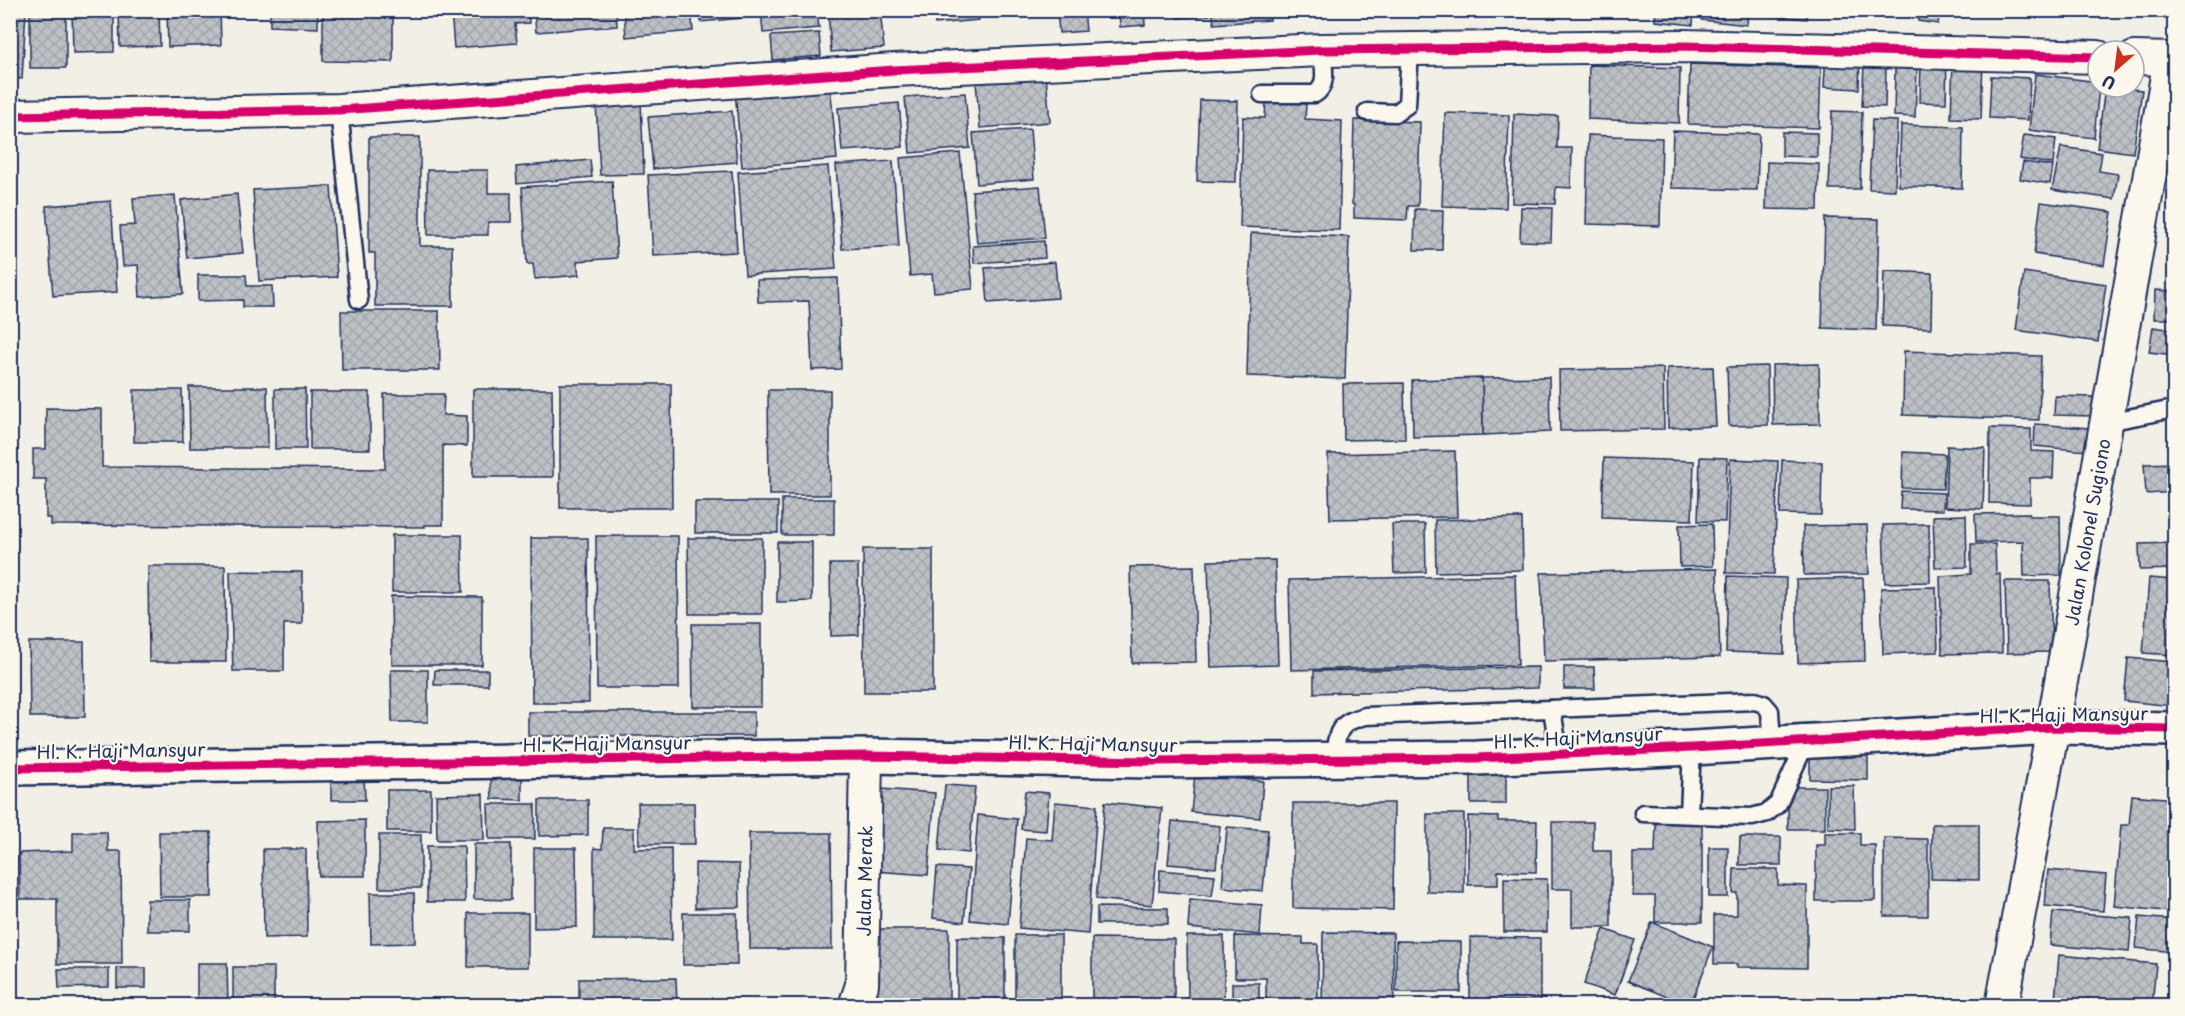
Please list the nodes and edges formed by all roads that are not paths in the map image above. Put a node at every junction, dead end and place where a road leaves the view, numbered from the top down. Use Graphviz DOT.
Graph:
graph roads {
  1 [pos="1410,49"];
  2 [pos="1322,50"];
  3 [pos="2086,57"];
  4 [pos="2146,58"];
  5 [pos="2172,59"];
  6 [pos="1262,94"];
  7 [pos="339,110"];
  8 [pos="1368,112"];
  9 [pos="10,116"];
  10 [pos="358,300"];
  11 [pos="2175,409"];
  12 [pos="2107,422"];
  13 [pos="1552,709"];
  14 [pos="2054,726"];
  15 [pos="2175,729"];
  16 [pos="1806,742"];
  17 [pos="1773,743"];
  18 [pos="1692,748"];
  19 [pos="1559,754"];
  20 [pos="866,756"];
  21 [pos="1333,759"];
  22 [pos="11,768"];
  23 [pos="10,786"];
  24 [pos="1643,813"];
  25 [pos="1689,813"];
  26 [pos="855,1005"];
  27 [pos="2002,1005"];
  1 -- 2 [label="street"];
  1 -- 3 [label="street"];
  1 -- 8 [label="lane"];
  2 -- 6 [label="lane"];
  2 -- 7 [label="street"];
  4 -- 5 [label="street"];
  5 -- 12 [label="street, Jalan Kolonel Sugiono"];
  7 -- 9 [label="street"];
  7 -- 10 [label="lane"];
  11 -- 12 [label="lane"];
  12 -- 14 [label="street, Jalan Kolonel Sugiono"];
  13 -- 17 [label="lane"];
  13 -- 19 [label="lane"];
  13 -- 21 [label="lane"];
  14 -- 15 [label="street, Hl. K. Haji Mansyur"];
  14 -- 16 [label="street, Hl. K. Haji Mansyur"];
  14 -- 27 [label="street, Jalan Kolonel Sugiono"];
  16 -- 17 [label="street, Hl. K. Haji Mansyur"];
  16 -- 25 [label="lane"];
  17 -- 18 [label="street, Hl. K. Haji Mansyur"];
  18 -- 19 [label="street, Hl. K. Haji Mansyur"];
  18 -- 25 [label="lane"];
  19 -- 21 [label="street, Hl. K. Haji Mansyur"];
  20 -- 21 [label="street, Hl. K. Haji Mansyur"];
  20 -- 22 [label="street, Hl. K. Haji Mansyur"];
  20 -- 26 [label="street, Jalan Merak"];
  22 -- 23 [label="street"];
  24 -- 25 [label="lane"];
}
